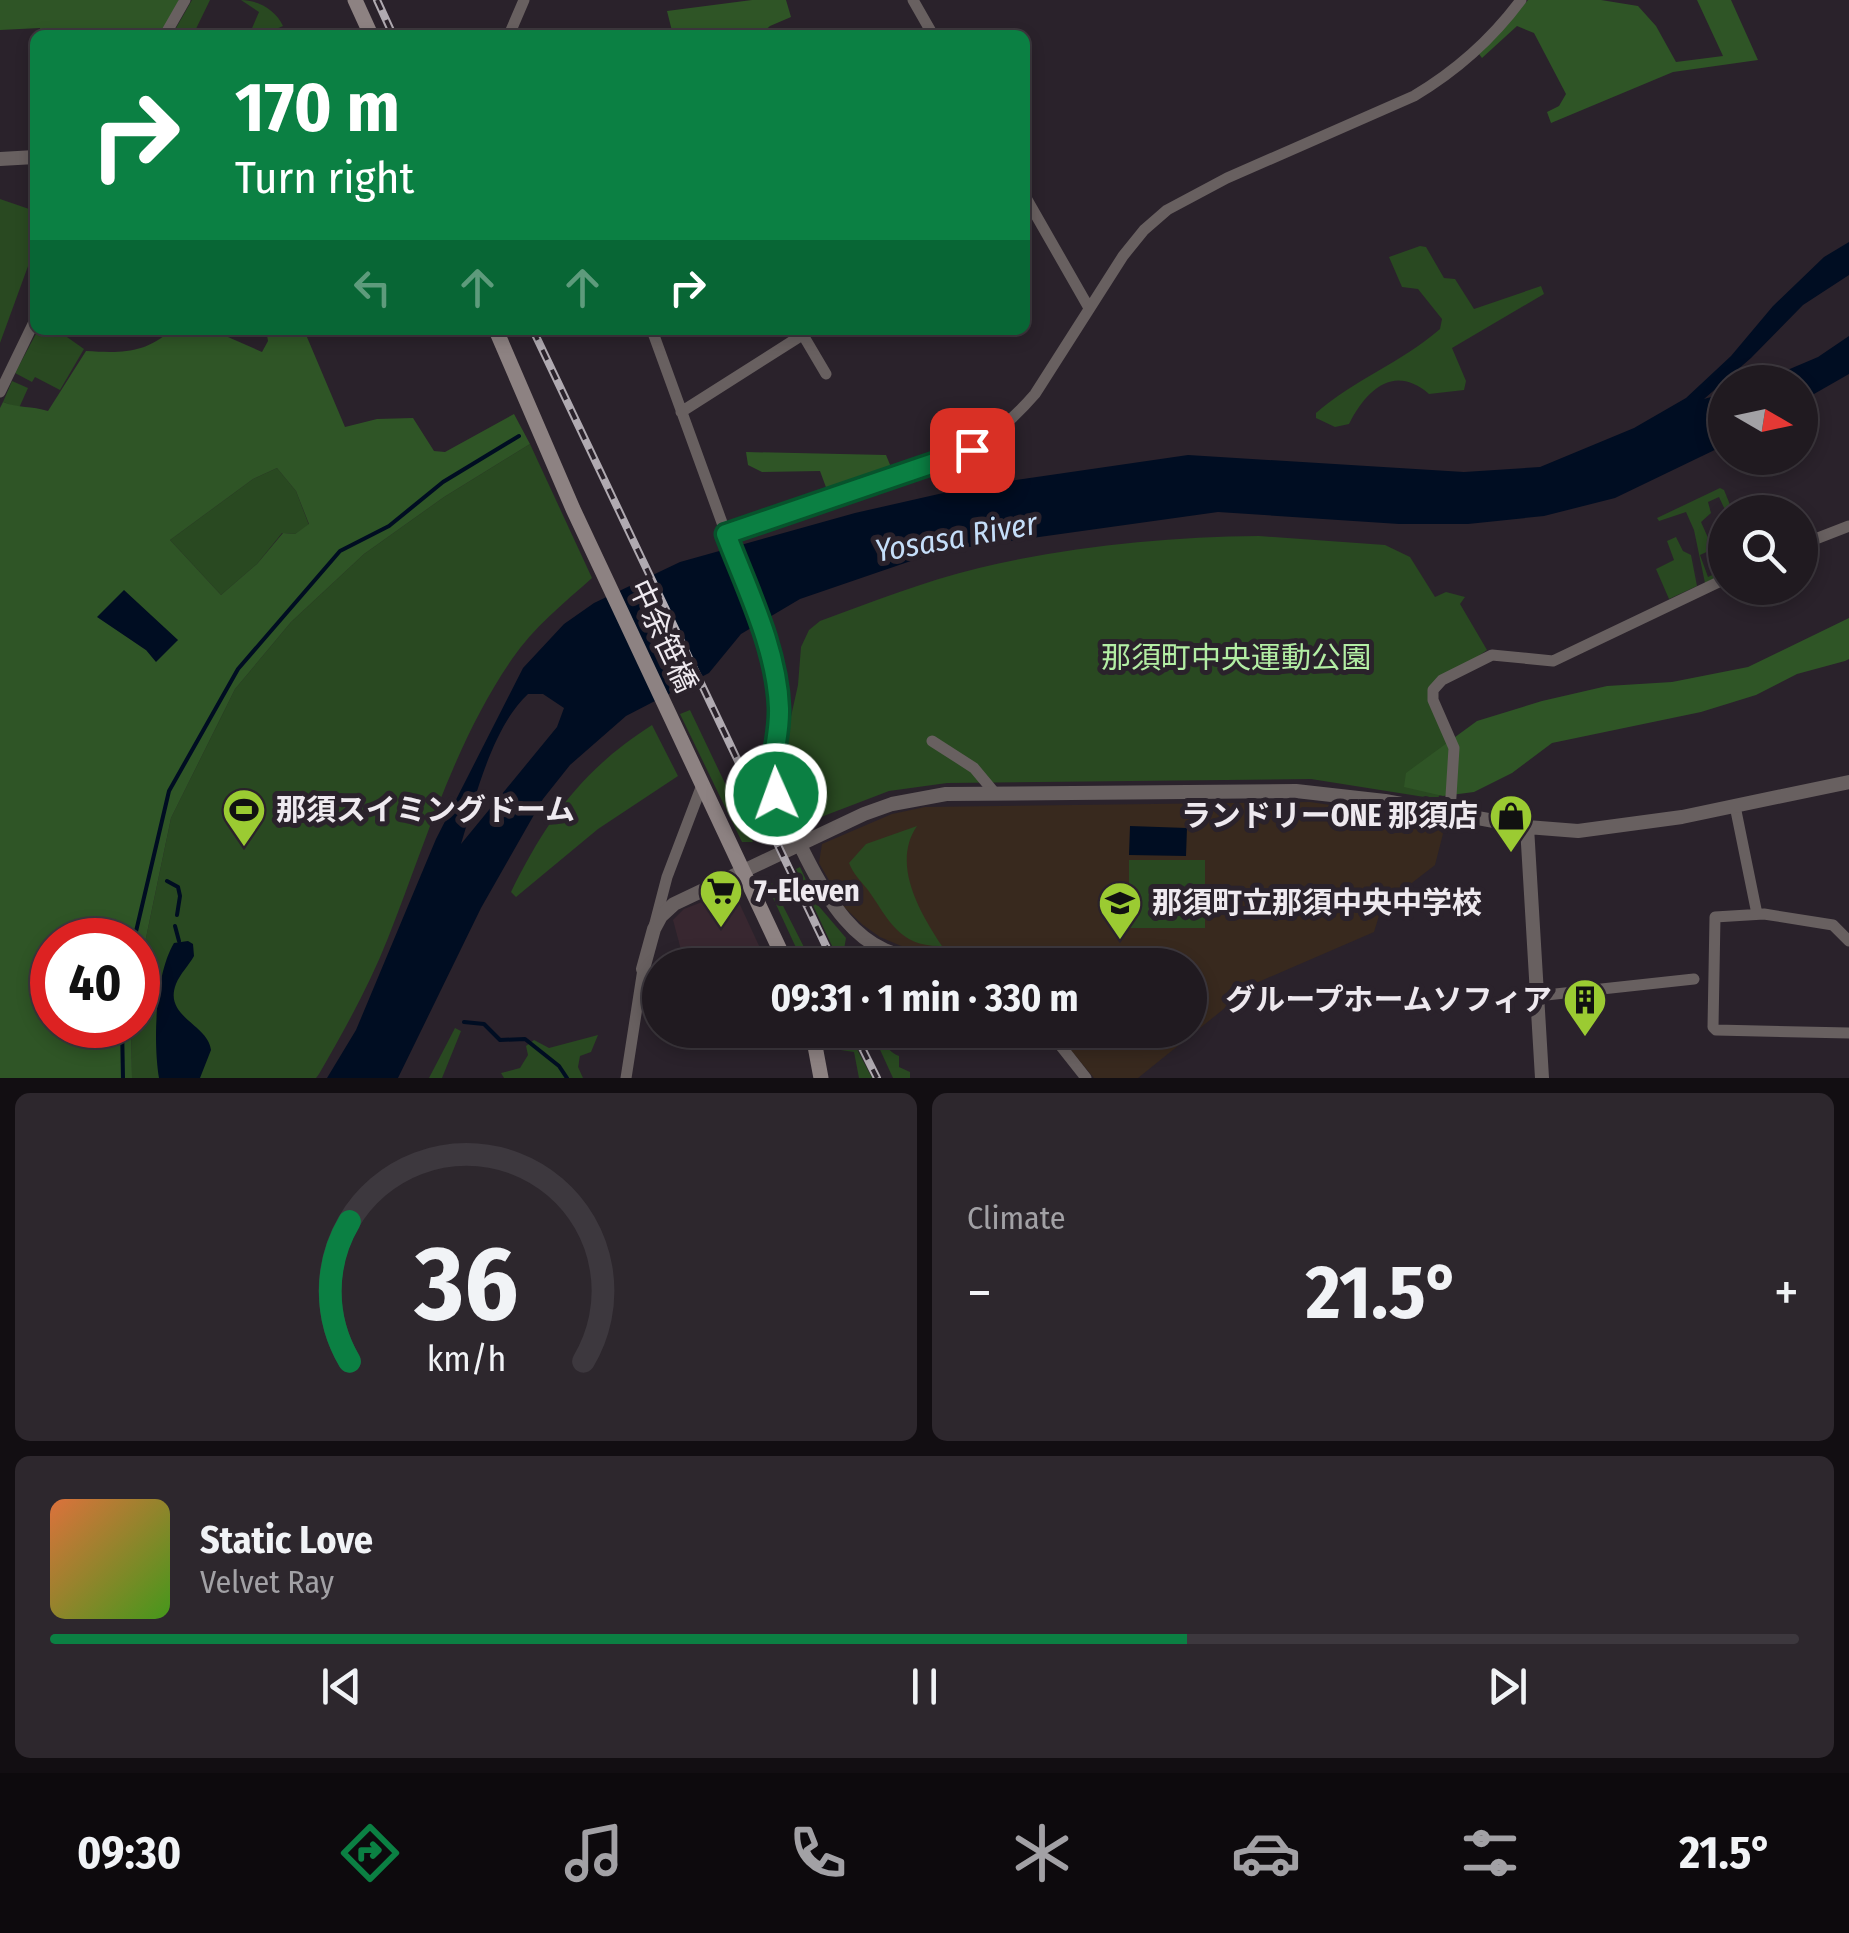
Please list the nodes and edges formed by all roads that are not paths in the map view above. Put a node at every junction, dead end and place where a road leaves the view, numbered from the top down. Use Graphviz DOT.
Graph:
graph roads {
  1 [pos="185,0"];
  2 [pos="355,0"];
  3 [pos="524,0"];
  4 [pos="913,0"];
  5 [pos="1522,0"];
  6 [pos="168,30"];
  7 [pos="370,30"];
  8 [pos="511,30"];
  9 [pos="929,30"];
  10 [pos="30,157"];
  11 [pos="0,158"];
  12 [pos="1030,205"];
  13 [pos="1089,308"];
  14 [pos="30,330"];
  15 [pos="498,335"];
  16 [pos="654,335"];
  17 [pos="801,335"];
  18 [pos="807,335"];
  19 [pos="826,374"];
  20 [pos="0,392"];
  21 [pos="681,412"];
  22 [pos="1849,526"];
  23 [pos="726,534"];
  24 [pos="1818,538"];
  25 [pos="1708,587"];
  26 [pos="769,652"];
  27 [pos="932,741"];
  28 [pos="1849,782"];
  29 [pos="702,785"];
  30 [pos="994,792"];
  31 [pos="1735,806"];
  32 [pos="1450,812"];
  33 [pos="1527,827"];
  34 [pos="798,843"];
  35 [pos="742,870"];
  36 [pos="1757,914"];
  37 [pos="654,929"];
  38 [pos="1849,940"];
  39 [pos="649,948"];
  40 [pos="779,948"];
  41 [pos="879,948"];
  42 [pos="642,975"];
  43 [pos="1694,979"];
  44 [pos="1537,996"];
  45 [pos="1849,1033"];
  46 [pos="815,1048"];
  47 [pos="1064,1048"];
  48 [pos="626,1078"];
  49 [pos="821,1078"];
  50 [pos="1086,1078"];
  51 [pos="1542,1078"];
  1 -- 6 [label="street"];
  2 -- 7 [label="main road"];
  3 -- 8 [label="street"];
  4 -- 9 [label="street"];
  5 -- 13 [label="street"];
  10 -- 11 [label="street"];
  12 -- 13 [label="street"];
  13 -- 23 [label="street"];
  14 -- 20 [label="street"];
  15 -- 29 [label="main road, 中余笹橋"];
  16 -- 21 [label="street"];
  17 -- 21 [label="street"];
  18 -- 19 [label="street"];
  21 -- 23 [label="street"];
  22 -- 24 [label="street"];
  23 -- 26 [label="street"];
  25 -- 32 [label="street"];
  26 -- 34 [label="street"];
  27 -- 30 [label="street"];
  28 -- 31 [label="street"];
  29 -- 35 [label="main road, 中余笹橋"];
  29 -- 37 [label="street"];
  30 -- 32 [label="street"];
  30 -- 34 [label="street"];
  31 -- 33 [label="street"];
  31 -- 36 [label="street"];
  32 -- 33 [label="street"];
  33 -- 44 [label="street"];
  34 -- 35 [label="street"];
  34 -- 41 [label="street"];
  35 -- 37 [label="street"];
  35 -- 40 [label="main road, 中余笹橋"];
  36 -- 38 [label="street"];
  36 -- 45 [label="street"];
  37 -- 39 [label="street"];
  42 -- 48 [label="street"];
  43 -- 44 [label="street"];
  44 -- 51 [label="street"];
  46 -- 49 [label="main road"];
  47 -- 50 [label="street"];
}
